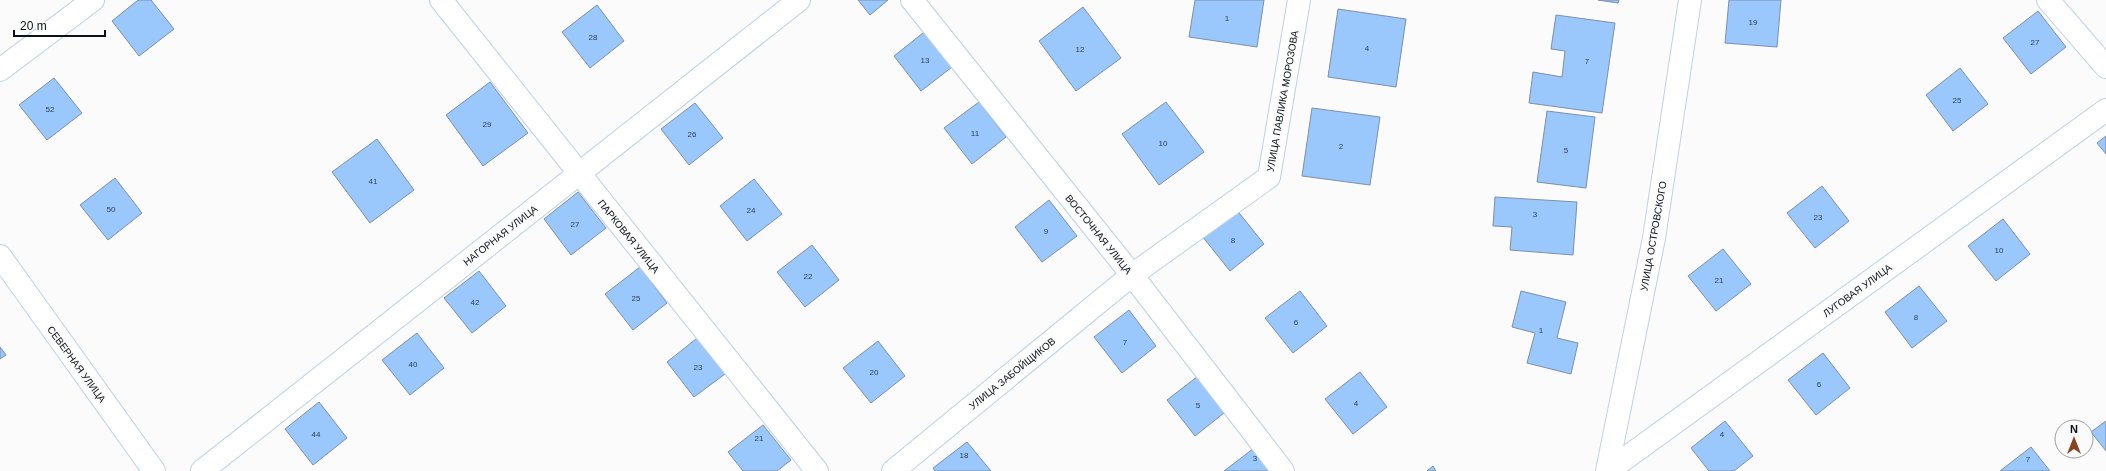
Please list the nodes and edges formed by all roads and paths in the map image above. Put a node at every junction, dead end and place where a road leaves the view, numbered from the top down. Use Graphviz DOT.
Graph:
graph roads {
  1 [pos="93,0"];
  2 [pos="441,0"];
  3 [pos="799,0"];
  4 [pos="912,0"];
  5 [pos="1299,0"];
  6 [pos="1690,0"];
  7 [pos="2048,0"];
  8 [pos="2106,67"];
  9 [pos="0,70"];
  10 [pos="2106,110"];
  11 [pos="578,173"];
  12 [pos="0,256"];
  13 [pos="1132,275"];
  14 [pos="154,471"];
  15 [pos="202,471"];
  16 [pos="817,471"];
  17 [pos="893,471"];
  18 [pos="1283,471"];
  19 [pos="1608,471"];
  1 -- 9 [label="street"];
  2 -- 11 [label="street, ПАРКОВАЯ УЛИЦА"];
  3 -- 11 [label="street, НАГОРНАЯ УЛИЦА"];
  4 -- 13 [label="street, ВОСТОЧНАЯ УЛИЦА"];
  5 -- 13 [label="street, УЛИЦА ПАВЛИКА МОРОЗОВА"];
  6 -- 19 [label="street, УЛИЦА ОСТРОВСКОГО"];
  7 -- 8 [label="street"];
  10 -- 19 [label="street, ЛУГОВАЯ УЛИЦА"];
  11 -- 15 [label="street, НАГОРНАЯ УЛИЦА"];
  11 -- 16 [label="street, ПАРКОВАЯ УЛИЦА"];
  12 -- 14 [label="street, СЕВЕРНАЯ УЛИЦА"];
  13 -- 17 [label="street, УЛИЦА ЗАБОЙЩИКОВ"];
  13 -- 18 [label="street, ВОСТОЧНАЯ УЛИЦА"];
}
